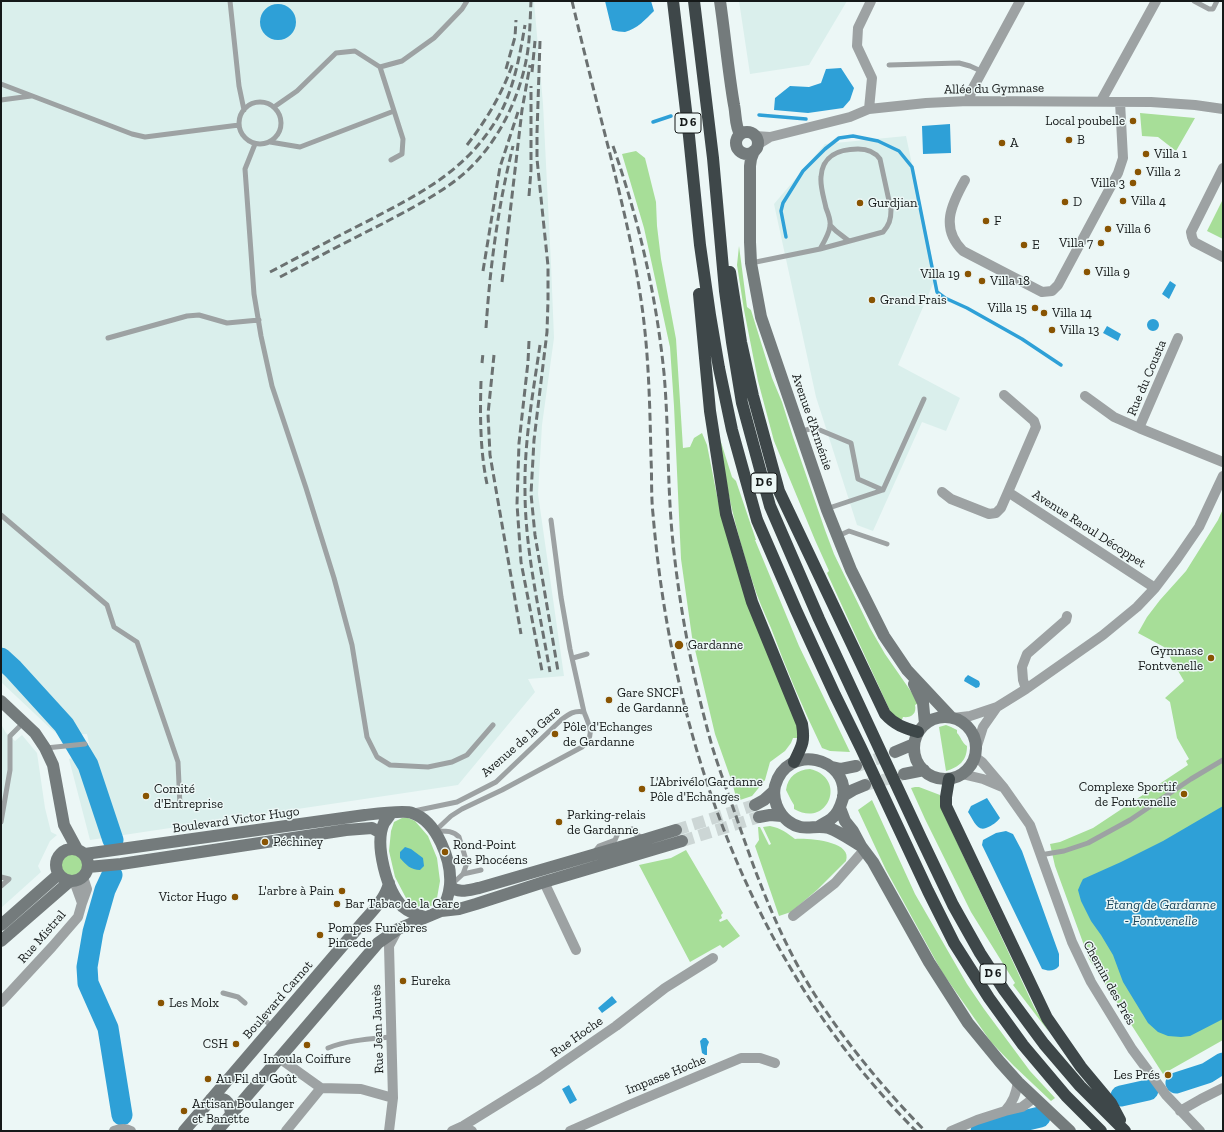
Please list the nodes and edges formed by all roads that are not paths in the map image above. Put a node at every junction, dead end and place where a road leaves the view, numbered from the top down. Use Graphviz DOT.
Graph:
graph roads {
  1 [pos="230,1"];
  2 [pos="468,1"];
  3 [pos="673,1"];
  4 [pos="694,1"];
  5 [pos="720,1"];
  6 [pos="871,1"];
  7 [pos="1020,1"];
  8 [pos="1156,1"];
  9 [pos="1194,1"];
  10 [pos="1217,1"];
  11 [pos="889,65"];
  12 [pos="380,67"];
  13 [pos="982,71"];
  14 [pos="1,84"];
  15 [pos="32,96"];
  16 [pos="1,100"];
  17 [pos="968,101"];
  18 [pos="1101,102"];
  19 [pos="1120,102"];
  20 [pos="274,107"];
  21 [pos="869,109"];
  22 [pos="1223,109"];
  23 [pos="244,110"];
  24 [pos="394,111"];
  25 [pos="239,125"];
  26 [pos="270,142"];
  27 [pos="750,142"];
  28 [pos="255,144"];
  29 [pos="391,160"];
  30 [pos="1223,168"];
  31 [pos="965,180"];
  32 [pos="718,203"];
  33 [pos="830,225"];
  34 [pos="849,241"];
  35 [pos="700,245"];
  36 [pos="820,249"];
  37 [pos="1223,257"];
  38 [pos="751,263"];
  39 [pos="259,320"];
  40 [pos="108,338"];
  41 [pos="1178,338"];
  42 [pos="1004,395"];
  43 [pos="1085,396"];
  44 [pos="924,399"];
  45 [pos="1140,428"];
  46 [pos="800,432"];
  47 [pos="1223,462"];
  48 [pos="1223,476"];
  49 [pos="883,490"];
  50 [pos="942,492"];
  51 [pos="1008,492"];
  52 [pos="827,510"];
  53 [pos="1,515"];
  54 [pos="551,520"];
  55 [pos="837,536"];
  56 [pos="887,544"];
  57 [pos="1155,588"];
  58 [pos="1067,616"];
  59 [pos="586,654"];
  60 [pos="572,658"];
  61 [pos="907,670"];
  62 [pos="1026,689"];
  63 [pos="1,701"];
  64 [pos="997,707"];
  65 [pos="584,712"];
  66 [pos="952,718"];
  67 [pos="23,722"];
  68 [pos="493,724"];
  69 [pos="922,728"];
  70 [pos="83,744"];
  71 [pos="914,744"];
  72 [pos="45,748"];
  73 [pos="895,752"];
  74 [pos="976,753"];
  75 [pos="1223,760"];
  76 [pos="794,762"];
  77 [pos="856,766"];
  78 [pos="832,767"];
  79 [pos="924,770"];
  80 [pos="904,774"];
  81 [pos="962,774"];
  82 [pos="949,779"];
  83 [pos="865,785"];
  84 [pos="1004,788"];
  85 [pos="774,791"];
  86 [pos="841,802"];
  87 [pos="755,805"];
  88 [pos="180,806"];
  89 [pos="411,812"];
  90 [pos="391,813"];
  91 [pos="782,816"];
  92 [pos="759,817"];
  93 [pos="1,822"];
  94 [pos="64,825"];
  95 [pos="818,827"];
  96 [pos="632,829"];
  97 [pos="676,830"];
  98 [pos="434,831"];
  99 [pos="618,833"];
  100 [pos="381,834"];
  101 [pos="647,839"];
  102 [pos="682,841"];
  103 [pos="862,848"];
  104 [pos="81,852"];
  105 [pos="59,854"];
  106 [pos="592,855"];
  107 [pos="1040,855"];
  108 [pos="481,870"];
  109 [pos="59,874"];
  110 [pos="463,874"];
  111 [pos="1,877"];
  112 [pos="79,877"];
  113 [pos="544,882"];
  114 [pos="389,883"];
  115 [pos="1,886"];
  116 [pos="450,886"];
  117 [pos="441,911"];
  118 [pos="793,916"];
  119 [pos="425,917"];
  120 [pos="1,925"];
  121 [pos="398,929"];
  122 [pos="1,941"];
  123 [pos="576,950"];
  124 [pos="713,958"];
  125 [pos="223,993"];
  126 [pos="1,1002"];
  127 [pos="245,1003"];
  128 [pos="264,1019"];
  129 [pos="273,1028"];
  130 [pos="391,1037"];
  131 [pos="328,1048"];
  132 [pos="279,1058"];
  133 [pos="775,1063"];
  134 [pos="1018,1082"];
  135 [pos="321,1088"];
  136 [pos="1223,1088"];
  137 [pos="393,1098"];
  138 [pos="1034,1098"];
  139 [pos="211,1099"];
  140 [pos="1005,1111"];
  141 [pos="1180,1111"];
  142 [pos="231,1115"];
  143 [pos="468,1128"];
  144 [pos="130,1130"];
  145 [pos="114,1131"];
  146 [pos="184,1131"];
  147 [pos="218,1131"];
  148 [pos="286,1131"];
  149 [pos="389,1131"];
  150 [pos="452,1131"];
  151 [pos="570,1131"];
  152 [pos="951,1131"];
  153 [pos="1070,1131"];
  154 [pos="1101,1131"];
  155 [pos="1126,1131"];
  156 [pos="1200,1131"];
  1 -- 23 [label="lane"];
  2 -- 12 [label="lane"];
  3 -- 35 [label="highway, D 6"];
  4 -- 32 [label="highway, D 6"];
  5 -- 27 [label="main road, Avenue d'Arménie"];
  6 -- 21 [label="street"];
  7 -- 13 [label="street"];
  8 -- 18 [label="street"];
  9 -- 10 [label="lane"];
  11 -- 13 [label="lane"];
  12 -- 20 [label="lane"];
  12 -- 24 [label="lane"];
  13 -- 17 [label="street"];
  14 -- 15 [label="lane"];
  15 -- 16 [label="lane"];
  15 -- 25 [label="lane"];
  17 -- 18 [label="street, Allée du Gymnase"];
  17 -- 21 [label="street, Allée du Gymnase"];
  18 -- 19 [label="street, Allée du Gymnase"];
  19 -- 22 [label="street, Allée du Gymnase"];
  19 -- 31 [label="street"];
  20 -- 23 [label="lane"];
  20 -- 26 [label="lane"];
  21 -- 27 [label="street, Allée du Gymnase"];
  23 -- 25 [label="lane"];
  24 -- 26 [label="lane"];
  24 -- 29 [label="lane"];
  25 -- 28 [label="lane"];
  26 -- 28 [label="lane"];
  27 -- 38 [label="main road, Avenue d'Arménie"];
  28 -- 39 [label="lane"];
  30 -- 37 [label="street"];
  32 -- 69 [label="highway"];
  32 -- 155 [label="highway, D 6"];
  33 -- 34 [label="lane"];
  33 -- 34 [label="lane"];
  33 -- 36 [label="lane"];
  34 -- 36 [label="lane"];
  35 -- 76 [label="highway"];
  35 -- 154 [label="highway, D 6"];
  36 -- 38 [label="lane"];
  38 -- 46 [label="main road, Avenue d'Arménie"];
  39 -- 40 [label="lane"];
  39 -- 68 [label="lane"];
  41 -- 45 [label="street, Rue du Cousta"];
  42 -- 51 [label="street"];
  43 -- 45 [label="street, Rue du Cousta"];
  44 -- 49 [label="lane"];
  45 -- 47 [label="street, Rue du Cousta"];
  46 -- 49 [label="lane"];
  46 -- 52 [label="main road, Avenue d'Arménie"];
  48 -- 57 [label="street"];
  49 -- 52 [label="lane"];
  50 -- 51 [label="street"];
  51 -- 57 [label="street, Avenue Raoul Décoppet"];
  52 -- 55 [label="main road, Avenue d'Arménie"];
  53 -- 88 [label="lane"];
  54 -- 60 [label="lane"];
  55 -- 56 [label="lane"];
  55 -- 61 [label="main road, Avenue d'Arménie"];
  57 -- 62 [label="street"];
  58 -- 62 [label="street"];
  59 -- 60 [label="lane"];
  60 -- 65 [label="lane"];
  61 -- 66 [label="main road, Avenue d'Arménie"];
  61 -- 69 [label="main road, Avenue d'Arménie"];
  62 -- 64 [label="street"];
  63 -- 67 [label="main road"];
  64 -- 66 [label="street"];
  64 -- 74 [label="street"];
  65 -- 89 [label="lane, Avenue de la Gare"];
  65 -- 98 [label="lane, Avenue de la Gare"];
  66 -- 69 [label="main road"];
  66 -- 74 [label="main road"];
  67 -- 72 [label="main road"];
  67 -- 93 [label="lane"];
  69 -- 71 [label="main road"];
  70 -- 72 [label="lane"];
  71 -- 73 [label="main road"];
  71 -- 79 [label="main road"];
  72 -- 94 [label="main road"];
  74 -- 81 [label="main road"];
  74 -- 84 [label="street, Chemin des Prés"];
  75 -- 107 [label="lane"];
  76 -- 78 [label="main road"];
  76 -- 85 [label="main road"];
  77 -- 78 [label="main road"];
  78 -- 86 [label="main road"];
  79 -- 80 [label="main road"];
  79 -- 82 [label="main road"];
  81 -- 82 [label="main road"];
  81 -- 84 [label="street"];
  82 -- 155 [label="highway"];
  83 -- 86 [label="main road"];
  84 -- 107 [label="street, Chemin des Prés"];
  85 -- 87 [label="main road"];
  85 -- 91 [label="main road"];
  86 -- 95 [label="main road"];
  86 -- 103 [label="main road"];
  89 -- 90 [label="main road"];
  89 -- 98 [label="main road"];
  90 -- 100 [label="main road"];
  90 -- 104 [label="main road, Boulevard Victor Hugo"];
  91 -- 92 [label="main road"];
  91 -- 95 [label="main road"];
  94 -- 104 [label="main road"];
  94 -- 105 [label="main road"];
  95 -- 103 [label="main road"];
  96 -- 101 [label="lane"];
  97 -- 101 [label="main road"];
  98 -- 110 [label="lane"];
  98 -- 116 [label="main road"];
  99 -- 106 [label="lane"];
  100 -- 112 [label="main road, Boulevard Victor Hugo"];
  100 -- 114 [label="main road"];
  101 -- 106 [label="main road"];
  102 -- 113 [label="main road"];
  103 -- 118 [label="street"];
  103 -- 134 [label="main road"];
  104 -- 105 [label="main road"];
  104 -- 112 [label="main road"];
  105 -- 109 [label="main road"];
  106 -- 116 [label="main road"];
  107 -- 141 [label="street, Chemin des Prés"];
  108 -- 110 [label="lane"];
  109 -- 112 [label="main road"];
  109 -- 120 [label="main road"];
  110 -- 116 [label="lane"];
  111 -- 115 [label="lane"];
  112 -- 122 [label="main road"];
  112 -- 126 [label="street, Rue Mistral"];
  113 -- 117 [label="main road"];
  113 -- 123 [label="street"];
  114 -- 119 [label="main road"];
  114 -- 129 [label="main road, Boulevard Carnot"];
  116 -- 117 [label="main road"];
  117 -- 119 [label="main road"];
  119 -- 121 [label="main road"];
  121 -- 130 [label="street, Rue Jean Jaurès"];
  121 -- 132 [label="main road"];
  124 -- 143 [label="street, Rue Hoche"];
  125 -- 127 [label="lane"];
  128 -- 129 [label="lane"];
  129 -- 139 [label="main road, Boulevard Carnot"];
  130 -- 131 [label="lane"];
  130 -- 137 [label="street, Rue Jean Jaurès"];
  132 -- 135 [label="street"];
  132 -- 142 [label="main road"];
  133 -- 151 [label="street, Impasse Hoche"];
  134 -- 138 [label="main road"];
  134 -- 140 [label="street"];
  135 -- 137 [label="street"];
  135 -- 148 [label="street"];
  136 -- 141 [label="street"];
  137 -- 149 [label="street, Rue Jean Jaurès"];
  138 -- 140 [label="street"];
  138 -- 153 [label="main road"];
  139 -- 142 [label="main road"];
  139 -- 146 [label="main road, Boulevard Carnot"];
  140 -- 152 [label="street"];
  141 -- 156 [label="street, Chemin des Prés"];
  142 -- 147 [label="main road"];
  143 -- 150 [label="street, Rue Hoche"];
  144 -- 145 [label="street"];
}
